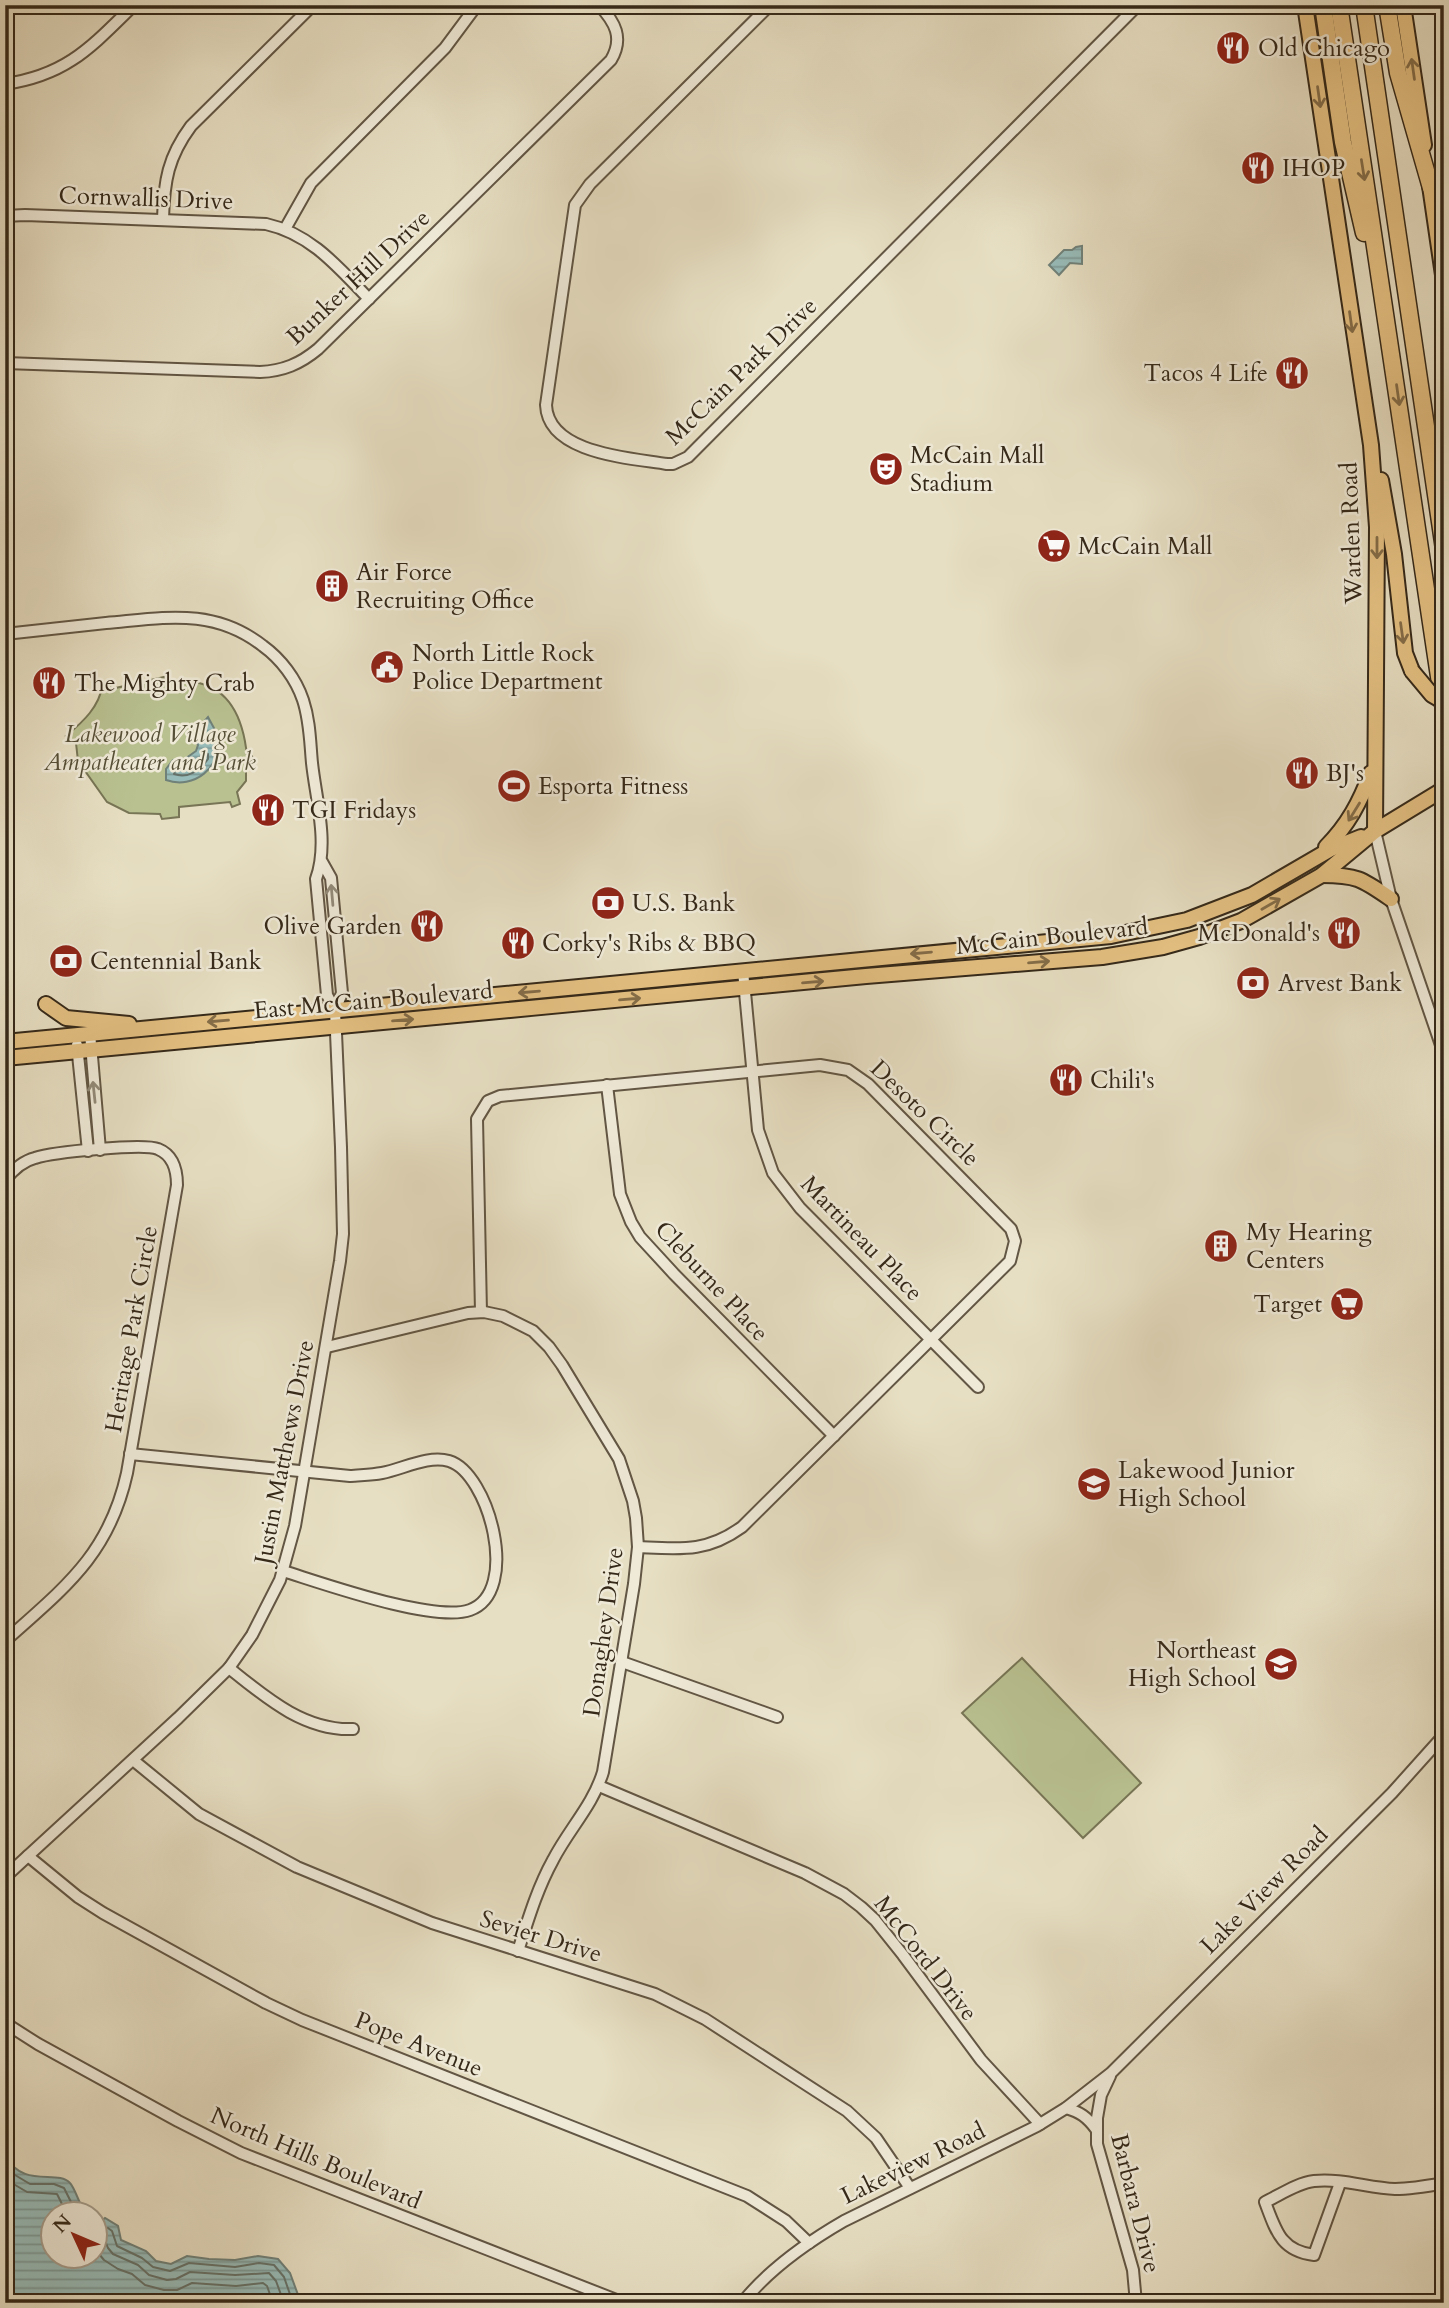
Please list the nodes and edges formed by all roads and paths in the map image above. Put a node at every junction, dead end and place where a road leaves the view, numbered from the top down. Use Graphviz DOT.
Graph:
graph roads {
  1 [pos="134,5"];
  2 [pos="313,5"];
  3 [pos="477,5"];
  4 [pos="599,5"];
  5 [pos="770,5"];
  6 [pos="1305,5"];
  7 [pos="1323,5"];
  8 [pos="1339,5"];
  9 [pos="1364,5"];
  10 [pos="1387,5"];
  11 [pos="1403,5"];
  12 [pos="1134,6"];
  13 [pos="5,84"];
  14 [pos="1431,188"];
  15 [pos="5,216"];
  16 [pos="163,219"];
  17 [pos="285,229"];
  18 [pos="1444,282"];
  19 [pos="369,299"];
  20 [pos="1388,333"];
  21 [pos="5,363"];
  22 [pos="1371,445"];
  23 [pos="1444,549"];
  24 [pos="5,634"];
  25 [pos="1444,702"];
  26 [pos="1444,710"];
  27 [pos="1376,758"];
  28 [pos="1444,789"];
  29 [pos="1375,831"];
  30 [pos="1317,857"];
  31 [pos="1322,875"];
  32 [pos="1391,898"];
  33 [pos="743,971"];
  34 [pos="745,988"];
  35 [pos="46,1004"];
  36 [pos="335,1010"];
  37 [pos="335,1026"];
  38 [pos="151,1028"];
  39 [pos="83,1034"];
  40 [pos="5,1042"];
  41 [pos="85,1051"];
  42 [pos="1444,1054"];
  43 [pos="5,1058"];
  44 [pos="752,1071"];
  45 [pos="607,1085"];
  46 [pos="100,1150"];
  47 [pos="88,1151"];
  48 [pos="5,1180"];
  49 [pos="481,1312"];
  50 [pos="931,1340"];
  51 [pos="327,1347"];
  52 [pos="978,1387"];
  53 [pos="834,1436"];
  54 [pos="130,1454"];
  55 [pos="304,1473"];
  56 [pos="638,1547"];
  57 [pos="283,1571"];
  58 [pos="5,1642"];
  59 [pos="622,1662"];
  60 [pos="229,1668"];
  61 [pos="777,1717"];
  62 [pos="353,1730"];
  63 [pos="1444,1735"];
  64 [pos="133,1759"];
  65 [pos="599,1786"];
  66 [pos="28,1856"];
  67 [pos="5,1877"];
  68 [pos="518,1951"];
  69 [pos="5,2023"];
  70 [pos="1111,2073"];
  71 [pos="1066,2108"];
  72 [pos="1040,2124"];
  73 [pos="1096,2129"];
  74 [pos="1340,2183"];
  75 [pos="1444,2183"];
  76 [pos="910,2188"];
  77 [pos="809,2242"];
  78 [pos="624,2303"];
  79 [pos="742,2303"];
  80 [pos="1136,2303"];
  1 -- 13 [label="street"];
  2 -- 16 [label="street"];
  3 -- 17 [label="street"];
  4 -- 19 [label="street, Bunker Hill Drive"];
  5 -- 12 [label="street, McCain Park Drive"];
  6 -- 22 [label="main road, Warden Road, one-way"];
  7 -- 20 [label="highway"];
  8 -- 20 [label="highway, one-way"];
  9 -- 23 [label="highway"];
  10 -- 14 [label="highway"];
  14 -- 11 [label="main road, one-way"];
  14 -- 18 [label="main road"];
  15 -- 16 [label="street, Cornwallis Drive"];
  16 -- 17 [label="street, Cornwallis Drive"];
  17 -- 19 [label="street, Cornwallis Drive"];
  19 -- 21 [label="street, Bunker Hill Drive"];
  20 -- 26 [label="highway, one-way"];
  22 -- 25 [label="main road, one-way, bridge"];
  22 -- 27 [label="main road, Warden Road, one-way"];
  24 -- 36 [label="street, Justin Matthews Drive"];
  27 -- 29 [label="main road, Warden Road"];
  27 -- 30 [label="main road, one-way"];
  28 -- 29 [label="main road, McCain Boulevard"];
  29 -- 30 [label="main road, McCain Boulevard"];
  29 -- 31 [label="main road, McCain Boulevard"];
  29 -- 32 [label="street, Warden Road"];
  30 -- 33 [label="main road, McCain Boulevard, one-way"];
  31 -- 32 [label="main road"];
  34 -- 31 [label="main road, McCain Boulevard, one-way"];
  32 -- 42 [label="street, Warden Road"];
  33 -- 34 [label="street, Martineau Place"];
  33 -- 36 [label="main road, East McCain Boulevard, one-way"];
  37 -- 34 [label="main road, East McCain Boulevard, one-way"];
  34 -- 44 [label="street, Martineau Place"];
  35 -- 38 [label="main road"];
  36 -- 37 [label="street, Justin Matthews Drive"];
  36 -- 38 [label="main road, East McCain Boulevard, one-way"];
  37 -- 41 [label="main road, East McCain Boulevard"];
  37 -- 51 [label="street, Justin Matthews Drive"];
  38 -- 39 [label="main road, East McCain Boulevard"];
  39 -- 40 [label="main road, East McCain Boulevard"];
  39 -- 41 [label="street"];
  41 -- 43 [label="main road, East McCain Boulevard"];
  46 -- 41 [label="street, one-way"];
  41 -- 47 [label="street"];
  44 -- 45 [label="street, Desoto Circle"];
  44 -- 50 [label="street, Martineau Place"];
  44 -- 50 [label="street, Desoto Circle"];
  45 -- 49 [label="street, Desoto Circle"];
  45 -- 53 [label="street, Cleburne Place"];
  46 -- 47 [label="street, Heritage Park Circle"];
  46 -- 54 [label="street, Heritage Park Circle"];
  47 -- 48 [label="street, Heritage Park Circle"];
  49 -- 51 [label="street, Donaghey Drive"];
  49 -- 56 [label="street, Donaghey Drive"];
  50 -- 52 [label="street, Martineau Place"];
  50 -- 53 [label="street, Desoto Circle"];
  51 -- 55 [label="street, Justin Matthews Drive"];
  53 -- 56 [label="street, Desoto Circle"];
  54 -- 55 [label="street"];
  54 -- 58 [label="street, Heritage Park Circle"];
  55 -- 57 [label="street, Justin Matthews Drive"];
  55 -- 57 [label="street"];
  56 -- 59 [label="street, Donaghey Drive"];
  57 -- 60 [label="street, Justin Matthews Drive"];
  59 -- 61 [label="street"];
  59 -- 65 [label="street, Donaghey Drive"];
  60 -- 62 [label="street"];
  60 -- 64 [label="street, Justin Matthews Drive"];
  63 -- 70 [label="street, Lake View Road"];
  64 -- 66 [label="street, Justin Matthews Drive"];
  64 -- 68 [label="street, Sevier Drive"];
  65 -- 68 [label="street, Donaghey Drive"];
  65 -- 72 [label="street, McCord Drive"];
  66 -- 67 [label="street, Justin Matthews Drive"];
  66 -- 77 [label="street, Pope Avenue"];
  68 -- 76 [label="street, Sevier Drive"];
  69 -- 78 [label="street, North Hills Boulevard"];
  70 -- 71 [label="street, Lakeview Road"];
  70 -- 73 [label="street, Barbara Drive"];
  71 -- 72 [label="street, Lakeview Road"];
  71 -- 73 [label="street"];
  72 -- 76 [label="street, Lakeview Road"];
  73 -- 80 [label="street, Barbara Drive"];
  74 -- 74 [label="street"];
  74 -- 75 [label="street"];
  76 -- 77 [label="street, Lakeview Road"];
  77 -- 79 [label="street, Lakeview Road"];
}
